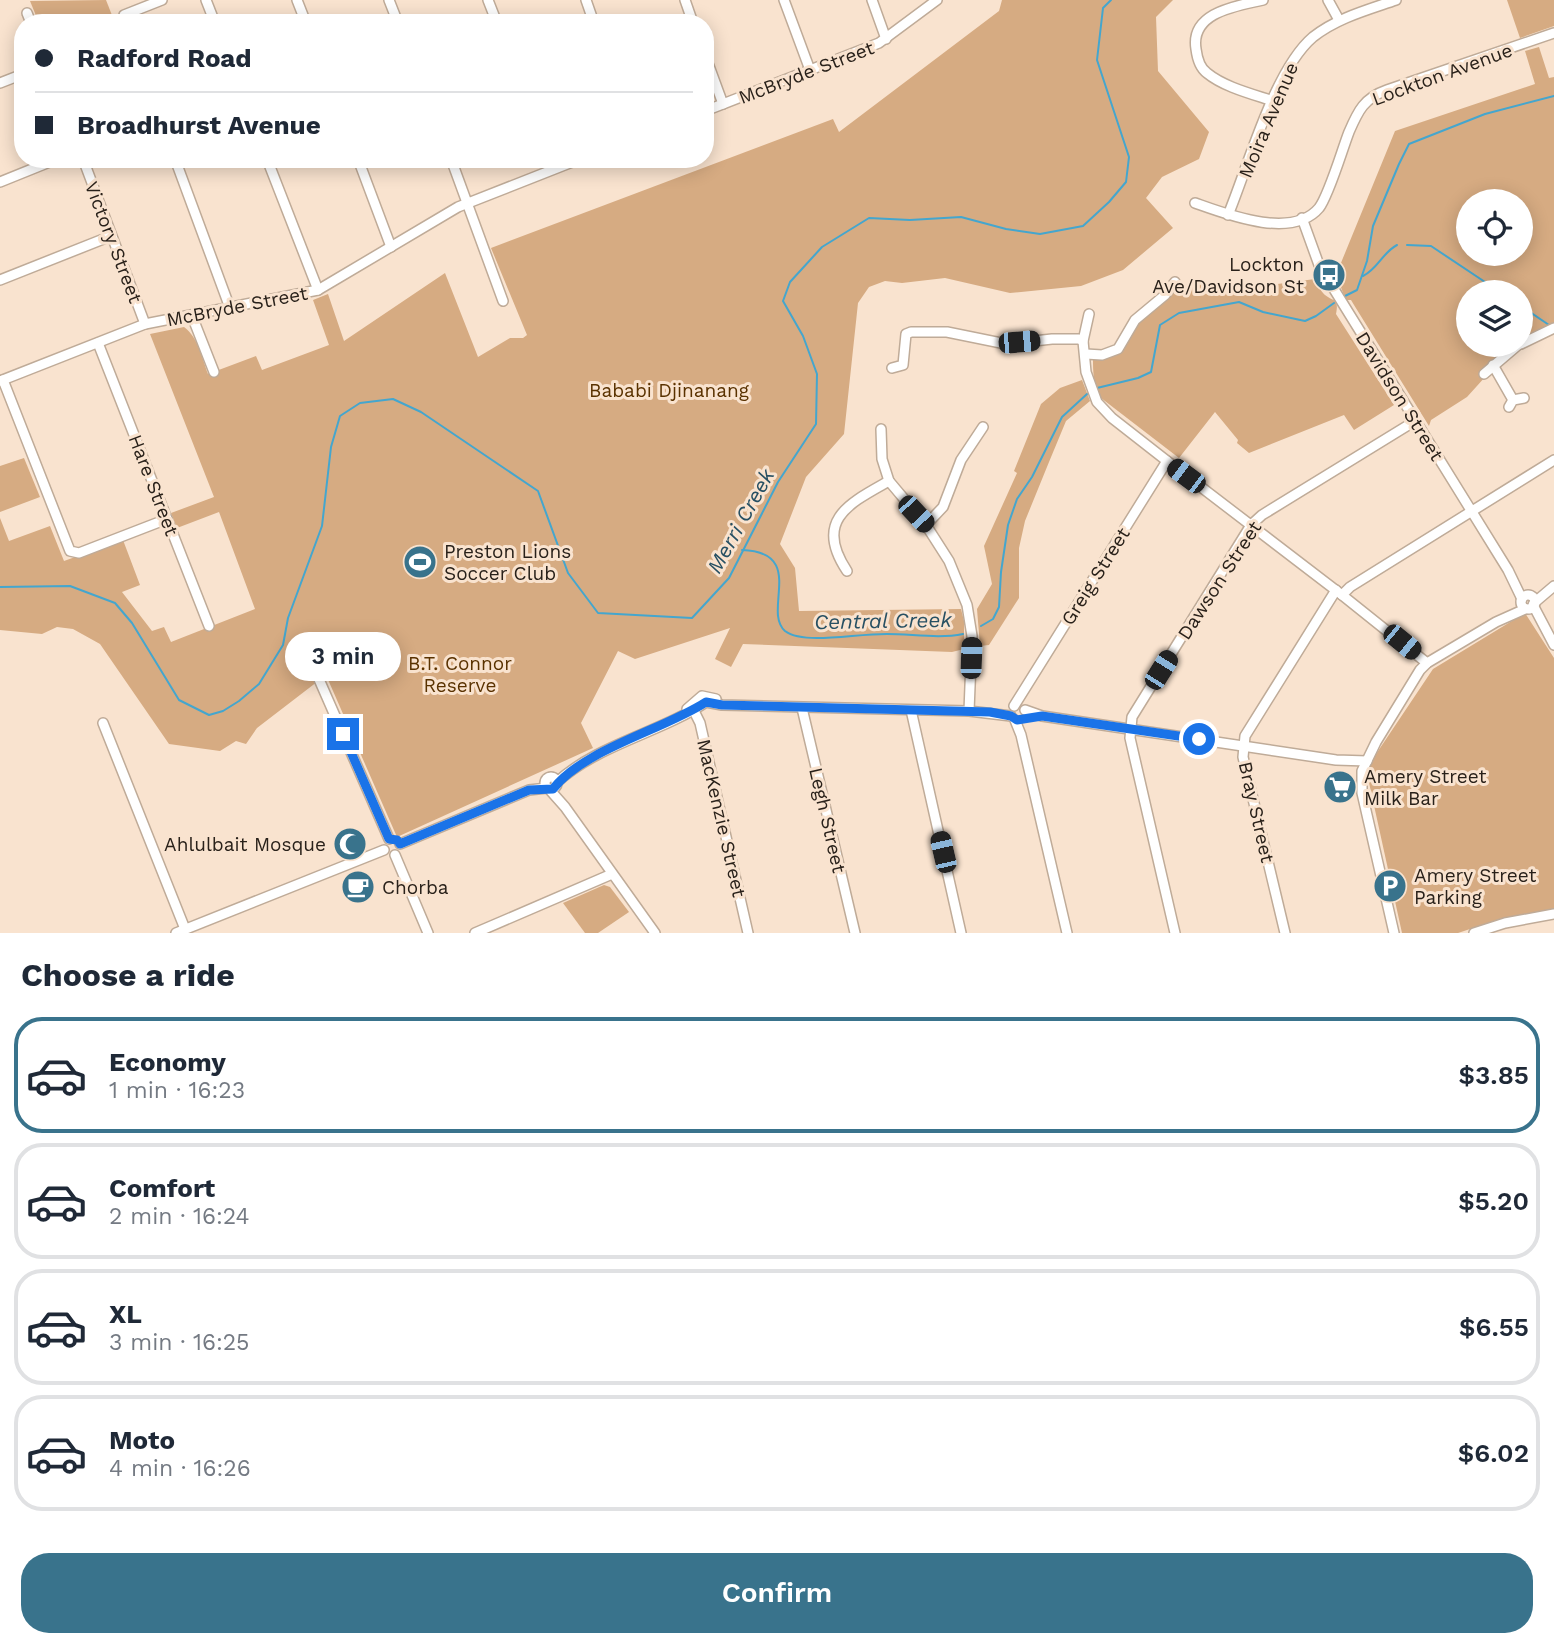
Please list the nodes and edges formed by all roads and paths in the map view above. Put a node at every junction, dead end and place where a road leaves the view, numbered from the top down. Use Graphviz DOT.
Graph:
graph roads {
  1 [pos="162,0"];
  2 [pos="784,0"];
  3 [pos="872,0"];
  4 [pos="937,0"];
  5 [pos="1263,0"];
  6 [pos="1328,0"];
  7 [pos="1396,0"];
  8 [pos="134,14"];
  9 [pos="1339,20"];
  10 [pos="1554,33"];
  11 [pos="886,39"];
  12 [pos="810,70"];
  13 [pos="714,80"];
  14 [pos="1273,101"];
  15 [pos="723,104"];
  16 [pos="714,108"];
  17 [pos="34,168"];
  18 [pos="86,168"];
  19 [pos="177,168"];
  20 [pos="270,168"];
  21 [pos="361,168"];
  22 [pos="454,168"];
  23 [pos="553,169"];
  24 [pos="0,181"];
  25 [pos="467,203"];
  26 [pos="1195,203"];
  27 [pos="1228,215"];
  28 [pos="1303,218"];
  29 [pos="111,236"];
  30 [pos="391,247"];
  31 [pos="0,280"];
  32 [pos="1175,282"];
  33 [pos="317,290"];
  34 [pos="503,301"];
  35 [pos="230,307"];
  36 [pos="1089,314"];
  37 [pos="192,316"];
  38 [pos="145,324"];
  39 [pos="1554,328"];
  40 [pos="1533,338"];
  41 [pos="1083,341"];
  42 [pos="98,343"];
  43 [pos="1086,355"];
  44 [pos="1503,357"];
  45 [pos="1493,365"];
  46 [pos="892,368"];
  47 [pos="214,372"];
  48 [pos="1484,374"];
  49 [pos="1,381"];
  50 [pos="1524,398"];
  51 [pos="1415,421"];
  52 [pos="983,427"];
  53 [pos="881,429"];
  54 [pos="1554,460"];
  55 [pos="1167,461"];
  56 [pos="889,481"];
  57 [pos="1471,511"];
  58 [pos="167,519"];
  59 [pos="926,525"];
  60 [pos="1251,525"];
  61 [pos="847,571"];
  62 [pos="1553,587"];
  63 [pos="1339,592"];
  64 [pos="1528,602"];
  65 [pos="209,626"];
  66 [pos="1554,645"];
  67 [pos="1427,663"];
  68 [pos="318,677"];
  69 [pos="693,708"];
  70 [pos="802,708"];
  71 [pos="911,710"];
  72 [pos="970,711"];
  73 [pos="1018,713"];
  74 [pos="103,723"];
  75 [pos="1130,730"];
  76 [pos="1244,746"];
  77 [pos="1362,765"];
  78 [pos="551,784"];
  79 [pos="389,839"];
  80 [pos="400,844"];
  81 [pos="384,850"];
  82 [pos="395,855"];
  83 [pos="612,874"];
  84 [pos="1554,914"];
  85 [pos="197,929"];
  86 [pos="1488,930"];
  87 [pos="181,931"];
  88 [pos="428,933"];
  89 [pos="475,933"];
  90 [pos="655,933"];
  91 [pos="748,933"];
  92 [pos="855,933"];
  93 [pos="961,933"];
  94 [pos="1067,933"];
  95 [pos="1175,933"];
  96 [pos="1285,933"];
  97 [pos="1394,933"];
  98 [pos="1474,933"];
  1 -- 8 [label="street"];
  2 -- 12 [label="street"];
  3 -- 11 [label="street"];
  4 -- 11 [label="street, McBryde Street"];
  5 -- 14 [label="street"];
  6 -- 9 [label="street"];
  7 -- 9 [label="street, Moira Avenue"];
  9 -- 14 [label="street, Moira Avenue"];
  10 -- 28 [label="street, Lockton Avenue"];
  11 -- 12 [label="street, McBryde Street"];
  12 -- 15 [label="street, McBryde Street"];
  13 -- 15 [label="street"];
  14 -- 27 [label="street, Moira Avenue"];
  15 -- 16 [label="street, McBryde Street"];
  17 -- 24 [label="street"];
  18 -- 29 [label="street, Victory Street"];
  19 -- 35 [label="street"];
  20 -- 33 [label="street"];
  21 -- 30 [label="street"];
  22 -- 25 [label="street"];
  23 -- 25 [label="street, McBryde Street"];
  25 -- 30 [label="street, McBryde Street"];
  25 -- 34 [label="street"];
  26 -- 27 [label="street"];
  27 -- 28 [label="street"];
  28 -- 51 [label="street, Davidson Street"];
  29 -- 31 [label="street"];
  29 -- 38 [label="street, Victory Street"];
  30 -- 33 [label="street, McBryde Street"];
  32 -- 43 [label="street"];
  33 -- 35 [label="street, McBryde Street"];
  35 -- 37 [label="street, McBryde Street"];
  36 -- 41 [label="street"];
  37 -- 38 [label="street, McBryde Street"];
  37 -- 47 [label="street"];
  38 -- 42 [label="street, McBryde Street"];
  39 -- 40 [label="street"];
  41 -- 43 [label="street"];
  41 -- 46 [label="street"];
  42 -- 49 [label="street, McBryde Street"];
  42 -- 58 [label="street, Hare Street"];
  43 -- 55 [label="street"];
  44 -- 45 [label="street"];
  45 -- 48 [label="street"];
  45 -- 50 [label="street"];
  49 -- 58 [label="street"];
  51 -- 57 [label="street, Davidson Street"];
  51 -- 60 [label="street, Dawson Street"];
  52 -- 59 [label="street"];
  53 -- 56 [label="street"];
  54 -- 57 [label="street, Bray Street"];
  55 -- 60 [label="street"];
  55 -- 73 [label="street, Greig Street"];
  56 -- 59 [label="street"];
  56 -- 61 [label="street"];
  57 -- 63 [label="street, Bray Street"];
  57 -- 64 [label="street, Davidson Street"];
  58 -- 65 [label="street, Hare Street"];
  59 -- 72 [label="street"];
  60 -- 63 [label="street"];
  60 -- 75 [label="street, Dawson Street"];
  62 -- 64 [label="street"];
  63 -- 67 [label="street"];
  63 -- 76 [label="street, Bray Street"];
  64 -- 66 [label="street, Davidson Street"];
  64 -- 67 [label="street"];
  67 -- 77 [label="street"];
  68 -- 79 [label="street"];
  69 -- 70 [label="street"];
  69 -- 78 [label="street"];
  69 -- 91 [label="street, MacKenzie Street"];
  70 -- 71 [label="street"];
  70 -- 92 [label="street, Legh Street"];
  71 -- 72 [label="street"];
  71 -- 93 [label="street"];
  72 -- 73 [label="street"];
  73 -- 75 [label="street"];
  73 -- 94 [label="street"];
  74 -- 87 [label="street"];
  75 -- 76 [label="street"];
  75 -- 95 [label="street"];
  76 -- 77 [label="street"];
  76 -- 96 [label="street, Bray Street"];
  77 -- 97 [label="street"];
  78 -- 80 [label="street"];
  78 -- 83 [label="street"];
  79 -- 80 [label="street"];
  79 -- 81 [label="street"];
  80 -- 82 [label="street"];
  81 -- 82 [label="street"];
  81 -- 85 [label="street"];
  82 -- 88 [label="street"];
  83 -- 89 [label="street"];
  83 -- 90 [label="street"];
  84 -- 86 [label="street"];
  85 -- 87 [label="street"];
  86 -- 98 [label="street"];
}
